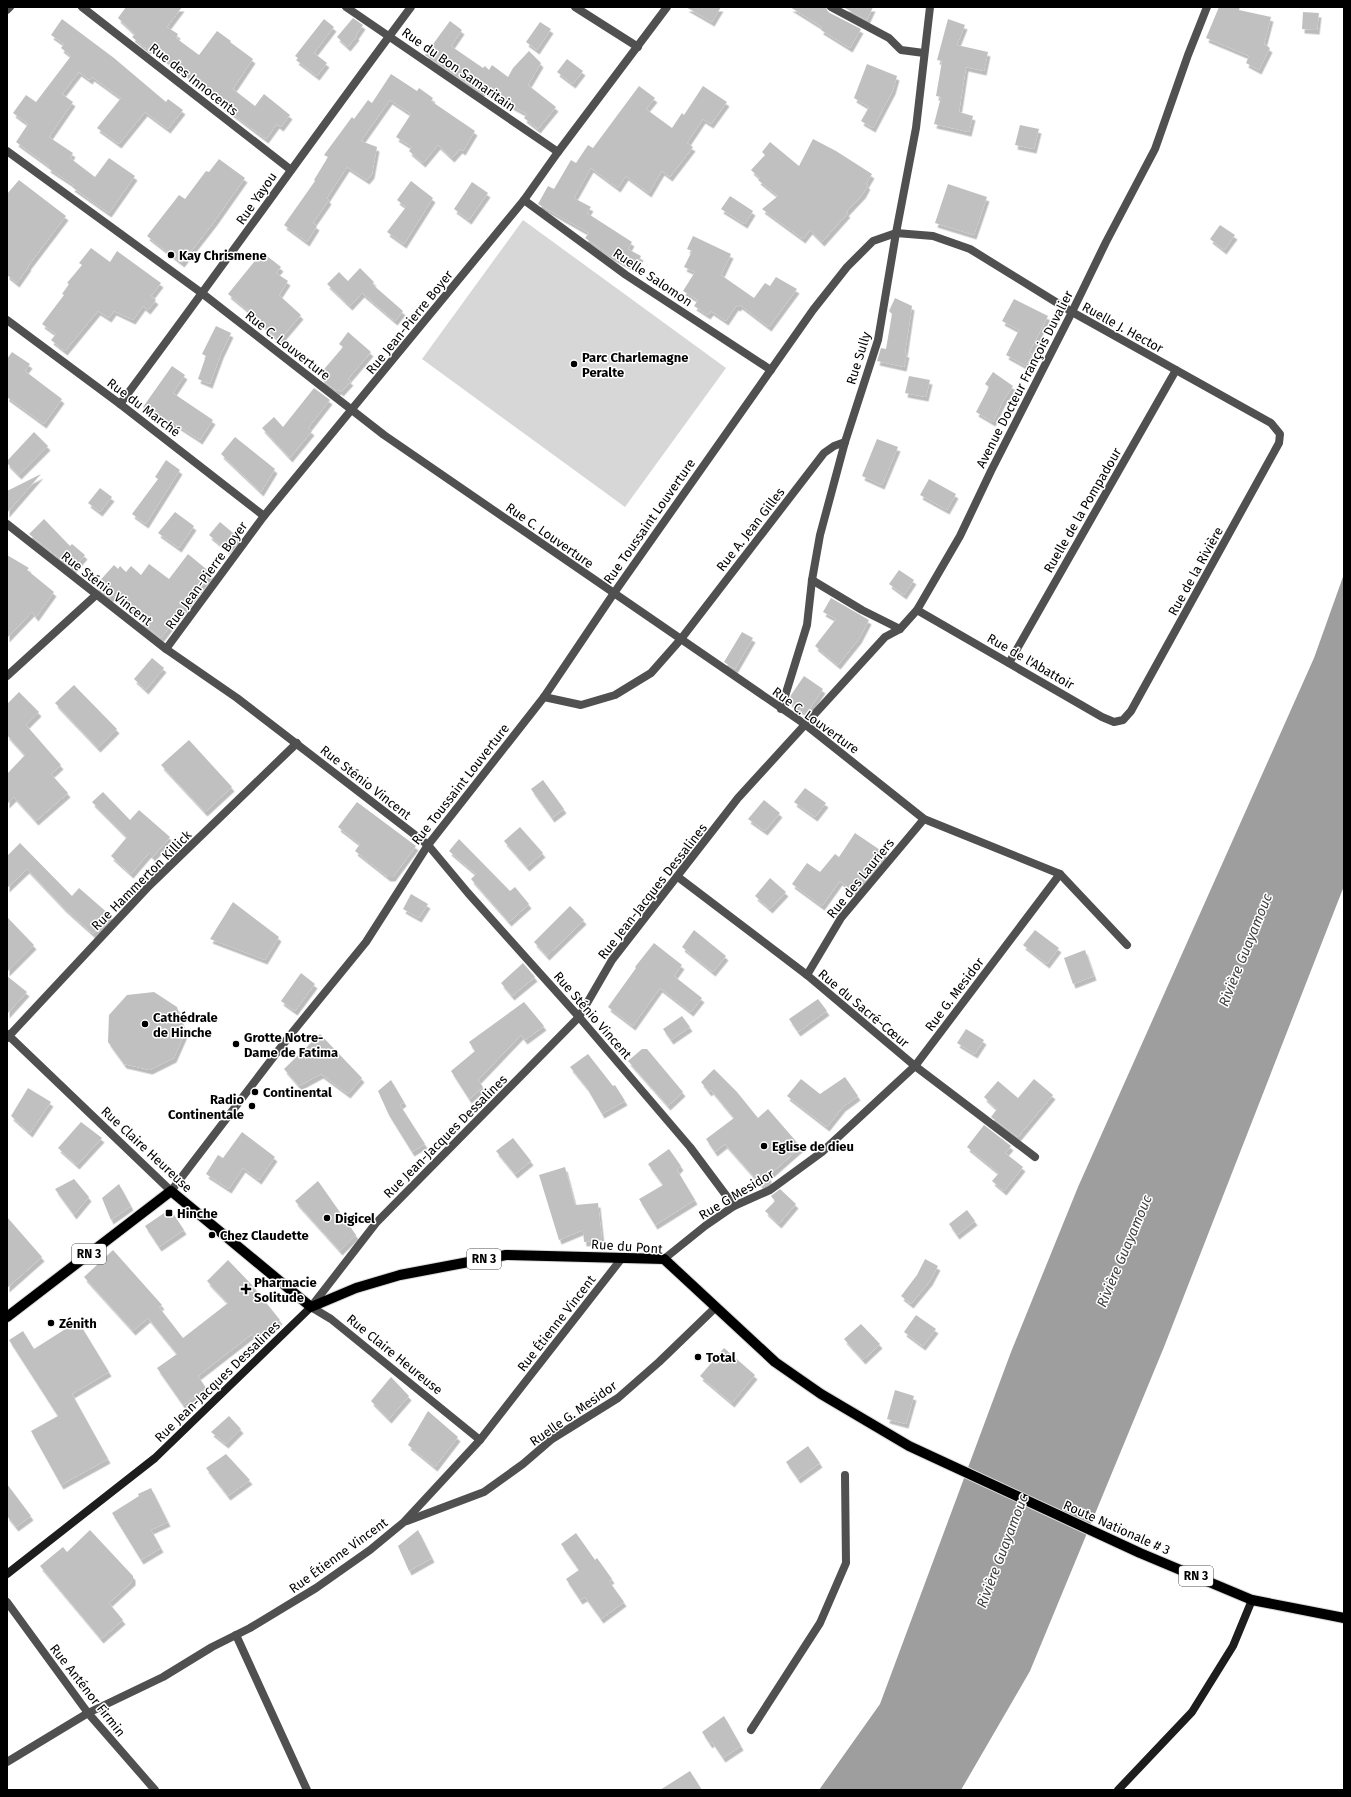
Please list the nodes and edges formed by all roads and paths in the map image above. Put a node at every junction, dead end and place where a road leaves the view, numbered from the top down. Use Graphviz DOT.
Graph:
graph roads {
  1 [pos="10,7"];
  2 [pos="82,7"];
  3 [pos="346,7"];
  4 [pos="412,7"];
  5 [pos="575,7"];
  6 [pos="667,7"];
  7 [pos="831,7"];
  8 [pos="930,7"];
  9 [pos="1207,7"];
  10 [pos="7,10"];
  11 [pos="390,36"];
  12 [pos="638,48"];
  13 [pos="924,53"];
  14 [pos="7,151"];
  15 [pos="558,152"];
  16 [pos="291,170"];
  17 [pos="524,200"];
  18 [pos="896,233"];
  19 [pos="203,294"];
  20 [pos="1072,312"];
  21 [pos="7,320"];
  22 [pos="771,370"];
  23 [pos="1176,370"];
  24 [pos="120,404"];
  25 [pos="352,411"];
  26 [pos="845,442"];
  27 [pos="1279,443"];
  28 [pos="264,516"];
  29 [pos="7,524"];
  30 [pos="812,580"];
  31 [pos="614,593"];
  32 [pos="96,595"];
  33 [pos="917,610"];
  34 [pos="900,629"];
  35 [pos="680,639"];
  36 [pos="166,649"];
  37 [pos="1009,663"];
  38 [pos="7,676"];
  39 [pos="544,697"];
  40 [pos="781,709"];
  41 [pos="1131,711"];
  42 [pos="806,725"];
  43 [pos="297,743"];
  44 [pos="924,819"];
  45 [pos="428,845"];
  46 [pos="1060,874"];
  47 [pos="678,877"];
  48 [pos="1127,944"];
  49 [pos="807,975"];
  50 [pos="579,1017"];
  51 [pos="8,1036"];
  52 [pos="915,1066"];
  53 [pos="822,1152"];
  54 [pos="1035,1158"];
  55 [pos="171,1191"];
  56 [pos="734,1206"];
  57 [pos="622,1258"];
  58 [pos="664,1259"];
  59 [pos="311,1307"];
  60 [pos="716,1307"];
  61 [pos="7,1317"];
  62 [pos="480,1440"];
  63 [pos="909,1446"];
  64 [pos="845,1475"];
  65 [pos="404,1522"];
  66 [pos="7,1574"];
  67 [pos="1252,1600"];
  68 [pos="7,1602"];
  69 [pos="1344,1618"];
  70 [pos="236,1635"];
  71 [pos="88,1712"];
  72 [pos="751,1730"];
  73 [pos="7,1762"];
  74 [pos="155,1790"];
  75 [pos="307,1790"];
  76 [pos="1118,1790"];
  1 -- 10 [label="street"];
  2 -- 16 [label="street, Rue des Innocents"];
  3 -- 11 [label="street, Rue du Bon Samaritain"];
  4 -- 11 [label="street, Rue Yayou"];
  5 -- 12 [label="street"];
  6 -- 12 [label="street, Rue Jean-Pierre Boyer"];
  7 -- 13 [label="street"];
  8 -- 13 [label="street, Rue Sully"];
  9 -- 20 [label="street, Avenue Docteur François Duvalier"];
  11 -- 15 [label="street, Rue du Bon Samaritain"];
  11 -- 16 [label="street, Rue Yayou"];
  12 -- 15 [label="street, Rue Jean-Pierre Boyer"];
  13 -- 18 [label="street, Rue Sully"];
  14 -- 19 [label="street, Rue C. Louverture"];
  15 -- 17 [label="street, Rue Jean-Pierre Boyer"];
  16 -- 19 [label="street, Rue Yayou"];
  17 -- 22 [label="street, Ruelle Salomon"];
  17 -- 25 [label="street, Rue Jean-Pierre Boyer"];
  18 -- 20 [label="street, Ruelle J. Hector"];
  18 -- 22 [label="street, Rue Toussaint Louverture"];
  18 -- 26 [label="street, Rue Sully"];
  19 -- 24 [label="street, Rue Yayou"];
  19 -- 25 [label="street, Rue C. Louverture"];
  20 -- 23 [label="street, Ruelle J. Hector"];
  20 -- 33 [label="street, Avenue Docteur François Duvalier"];
  21 -- 24 [label="street, Rue du Marché"];
  22 -- 31 [label="street, Rue Toussaint Louverture"];
  23 -- 27 [label="street, Ruelle J. Hector"];
  23 -- 37 [label="street, Ruelle de la Pompadour"];
  24 -- 28 [label="street, Rue du Marché"];
  25 -- 28 [label="street, Rue Jean-Pierre Boyer"];
  25 -- 31 [label="street, Rue C. Louverture"];
  26 -- 30 [label="street, Rue Sully"];
  26 -- 35 [label="street, Rue A. Jean Gilles"];
  27 -- 41 [label="street, Rue de la Rivière"];
  28 -- 36 [label="street, Rue Jean-Pierre Boyer"];
  29 -- 32 [label="street, Rue Sténio Vincent"];
  30 -- 34 [label="street"];
  30 -- 40 [label="street, Rue Sully"];
  31 -- 35 [label="street, Rue C. Louverture"];
  31 -- 39 [label="street, Rue Toussaint Louverture"];
  32 -- 36 [label="street, Rue Sténio Vincent"];
  32 -- 38 [label="street"];
  33 -- 34 [label="street, Avenue Docteur François Duvalier"];
  33 -- 37 [label="street, Rue de l'Abattoir"];
  34 -- 42 [label="street, Avenue Docteur François Duvalier"];
  35 -- 39 [label="street, Rue A. Jean Gilles"];
  35 -- 40 [label="street, Rue C. Louverture"];
  36 -- 43 [label="street, Rue Sténio Vincent"];
  37 -- 41 [label="street, Rue de l'Abattoir"];
  39 -- 45 [label="street, Rue Toussaint Louverture"];
  40 -- 42 [label="street, Rue C. Louverture"];
  42 -- 44 [label="street, Rue C. Louverture"];
  42 -- 47 [label="street, Rue Jean-Jacques Dessalines"];
  43 -- 45 [label="street, Rue Sténio Vincent"];
  43 -- 51 [label="street, Rue Hammerton Killick"];
  44 -- 46 [label="street, Rue C. Louverture"];
  44 -- 49 [label="street, Rue des Lauriers"];
  45 -- 50 [label="street, Rue Sténio Vincent"];
  45 -- 55 [label="street, Rue Toussaint Louverture"];
  46 -- 48 [label="street, Rue C. Louverture"];
  46 -- 52 [label="street, Rue G. Mesidor"];
  47 -- 49 [label="street, Rue du Sacré-Cœur"];
  47 -- 50 [label="street, Rue Jean-Jacques Dessalines"];
  49 -- 52 [label="street, Rue du Sacré-Cœur"];
  50 -- 56 [label="street, Rue Sténio Vincent"];
  50 -- 59 [label="street, Rue Jean-Jacques Dessalines"];
  51 -- 55 [label="street, Rue Claire Heureuse"];
  52 -- 53 [label="street, Rue G. Mesidor"];
  52 -- 54 [label="street, Rue du Sacré-Cœur"];
  53 -- 56 [label="street, Rue G Mesidor"];
  55 -- 59 [label="main road, Rue Claire Heureuse"];
  55 -- 61 [label="main road, Rue Toussaint Louverture / RN 3"];
  56 -- 58 [label="street, Rue G Mesidor"];
  57 -- 58 [label="main road, Rue du Pont / RN 3"];
  57 -- 59 [label="main road, Rue du Pont / RN 3"];
  57 -- 62 [label="street, Rue Étienne Vincent"];
  58 -- 60 [label="main road, Rue du Pont / RN 3"];
  59 -- 62 [label="street, Rue Claire Heureuse"];
  59 -- 66 [label="main road, Rue Jean-Jacques Dessalines"];
  60 -- 63 [label="main road, Rue du Pont / RN 3"];
  60 -- 65 [label="street, Ruelle G. Mesidor"];
  62 -- 65 [label="street, Rue Étienne Vincent"];
  63 -- 67 [label="main road, Route Nationale # 3 / RN 3"];
  64 -- 72 [label="street"];
  65 -- 70 [label="street, Rue Étienne Vincent"];
  67 -- 69 [label="main road, Route Nationale # 3 / RN 3"];
  67 -- 76 [label="main road"];
  68 -- 71 [label="street, Rue Anténor Firmin"];
  70 -- 71 [label="street, Rue Étienne Vincent"];
  70 -- 75 [label="street"];
  71 -- 73 [label="street, Rue Étienne Vincent"];
  71 -- 74 [label="street, Rue Anténor Firmin"];
}
